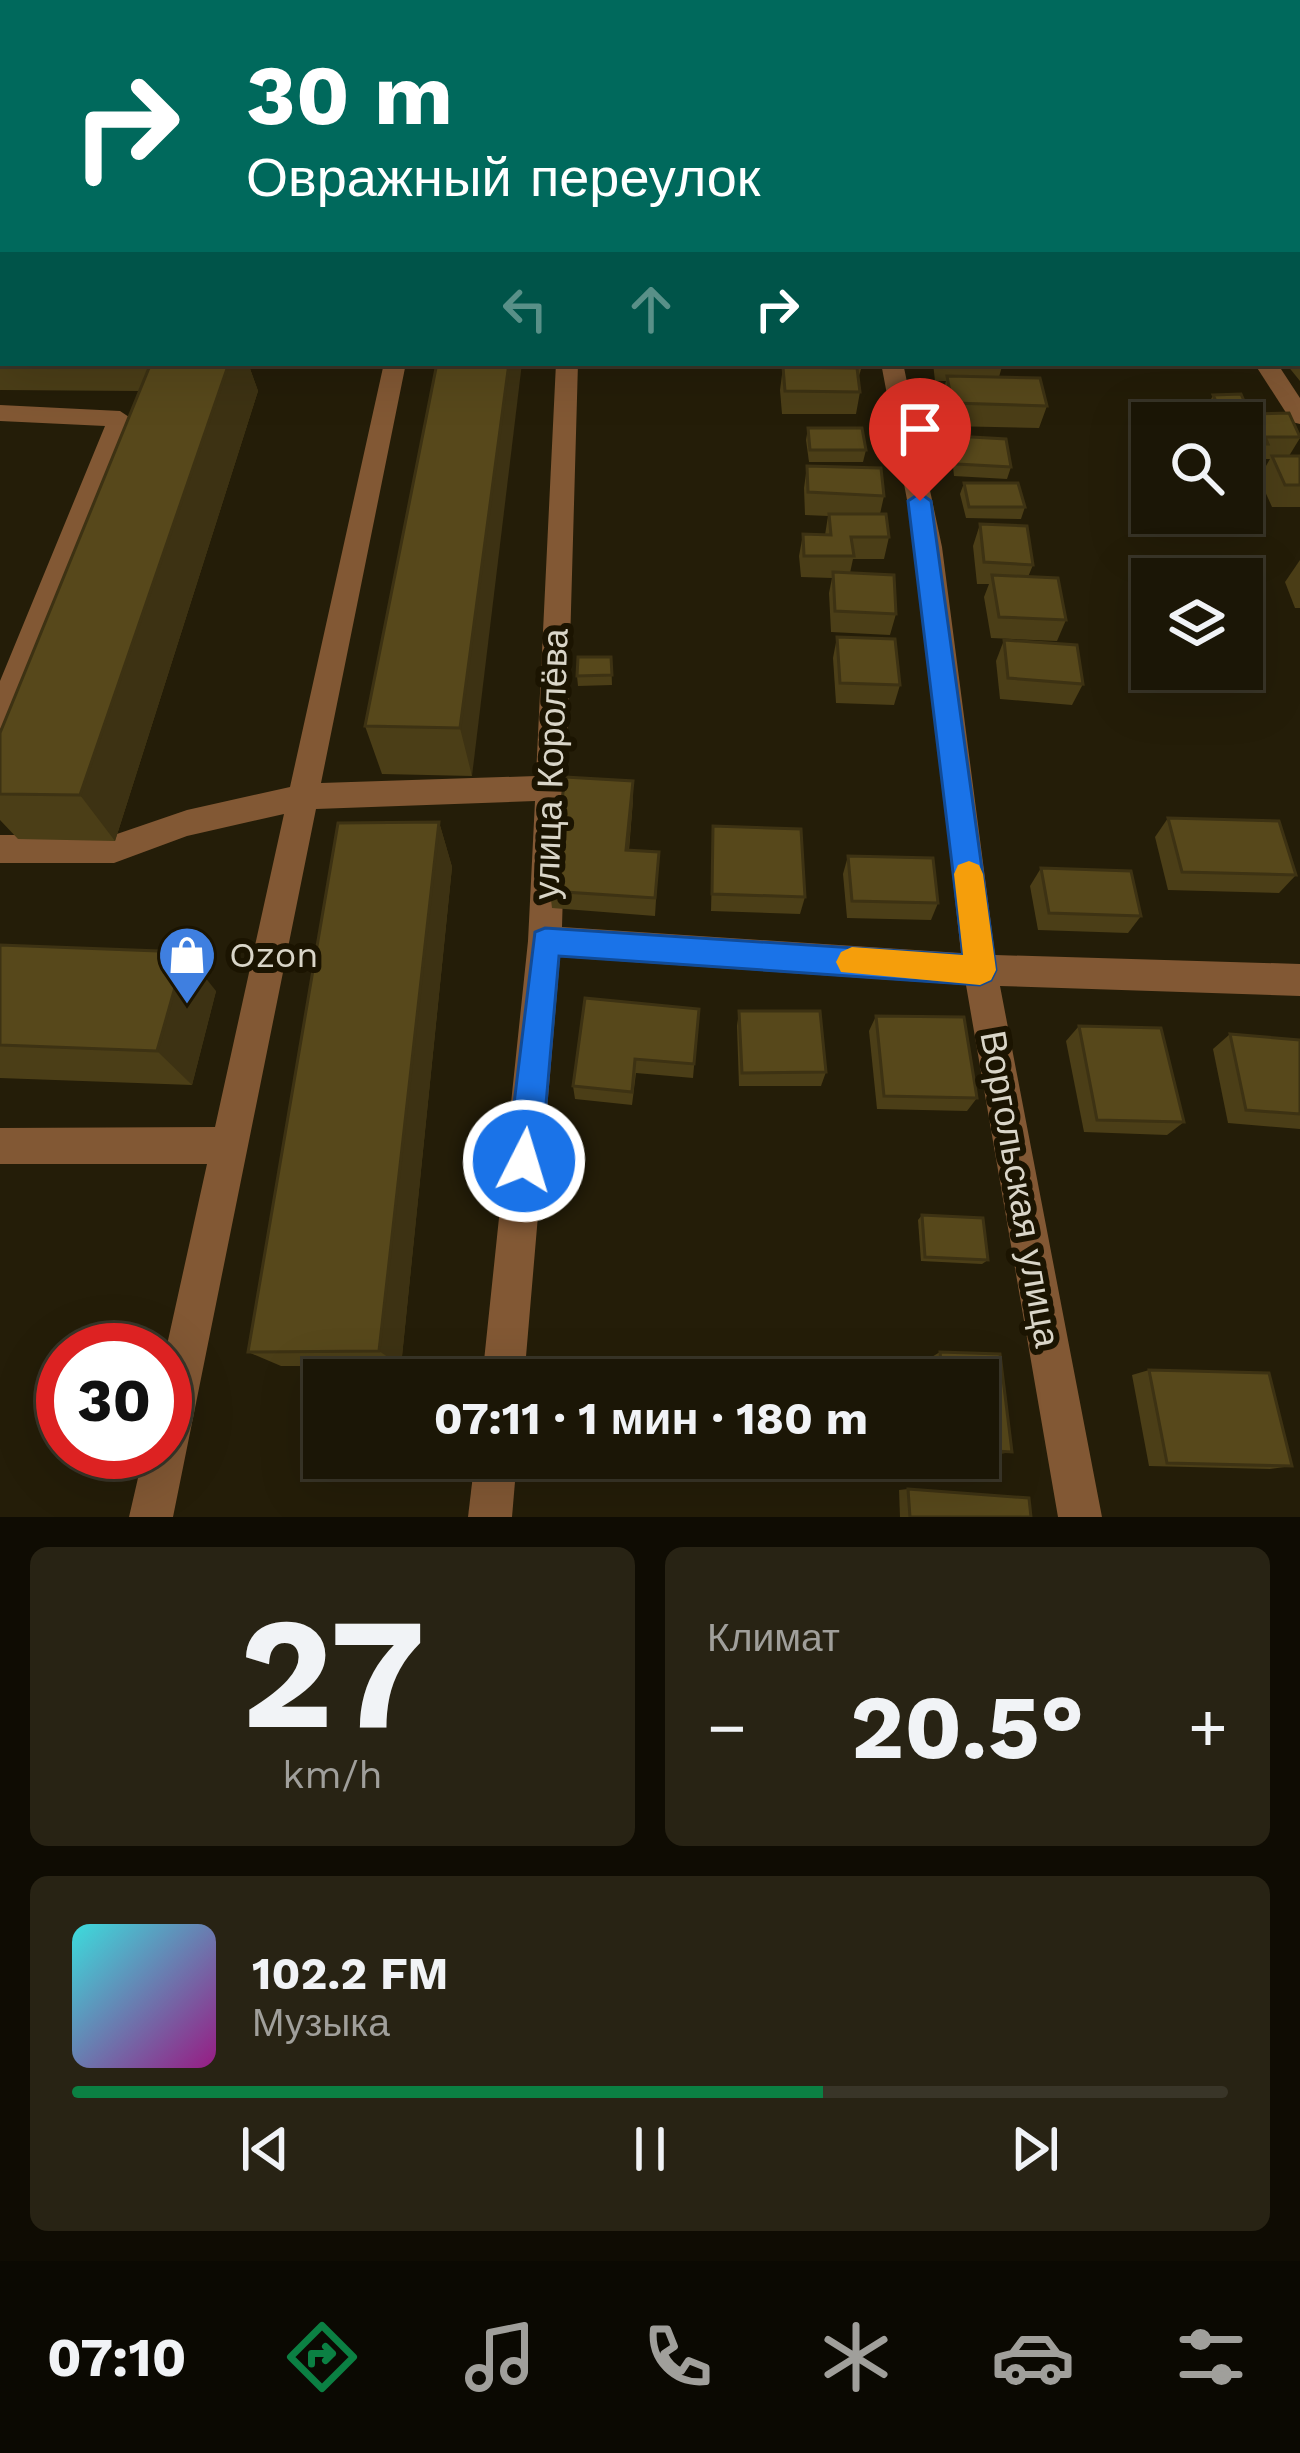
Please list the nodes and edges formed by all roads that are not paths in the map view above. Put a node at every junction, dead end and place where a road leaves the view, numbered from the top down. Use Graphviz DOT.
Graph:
graph roads {
  1 [pos="394,366"];
  2 [pos="567,366"];
  3 [pos="893,366"];
  4 [pos="1267,366"];
  5 [pos="0,413"];
  6 [pos="1300,416"];
  7 [pos="0,717"];
  8 [pos="548,788"];
  9 [pos="306,796"];
  10 [pos="0,849"];
  11 [pos="545,941"];
  12 [pos="980,970"];
  13 [pos="1300,980"];
  14 [pos="230,1145"];
  15 [pos="0,1146"];
  16 [pos="192,1324"];
  17 [pos="505,1359"];
  18 [pos="159,1479"];
  19 [pos="494,1479"];
  20 [pos="151,1517"];
  21 [pos="490,1517"];
  22 [pos="1080,1517"];
  1 -- 9 [label="street"];
  2 -- 8 [label="street, улица Королёва"];
  3 -- 12 [label="street, Воргольская улица"];
  4 -- 6 [label="street"];
  5 -- 7 [label="street"];
  8 -- 9 [label="street"];
  8 -- 11 [label="street, улица Королёва"];
  9 -- 10 [label="street"];
  9 -- 14 [label="street"];
  11 -- 12 [label="street"];
  11 -- 17 [label="street, улица Королёва"];
  12 -- 13 [label="street"];
  12 -- 22 [label="street, Воргольская улица"];
  14 -- 15 [label="street"];
  14 -- 16 [label="street"];
  18 -- 20 [label="street"];
  19 -- 21 [label="street"];
}
